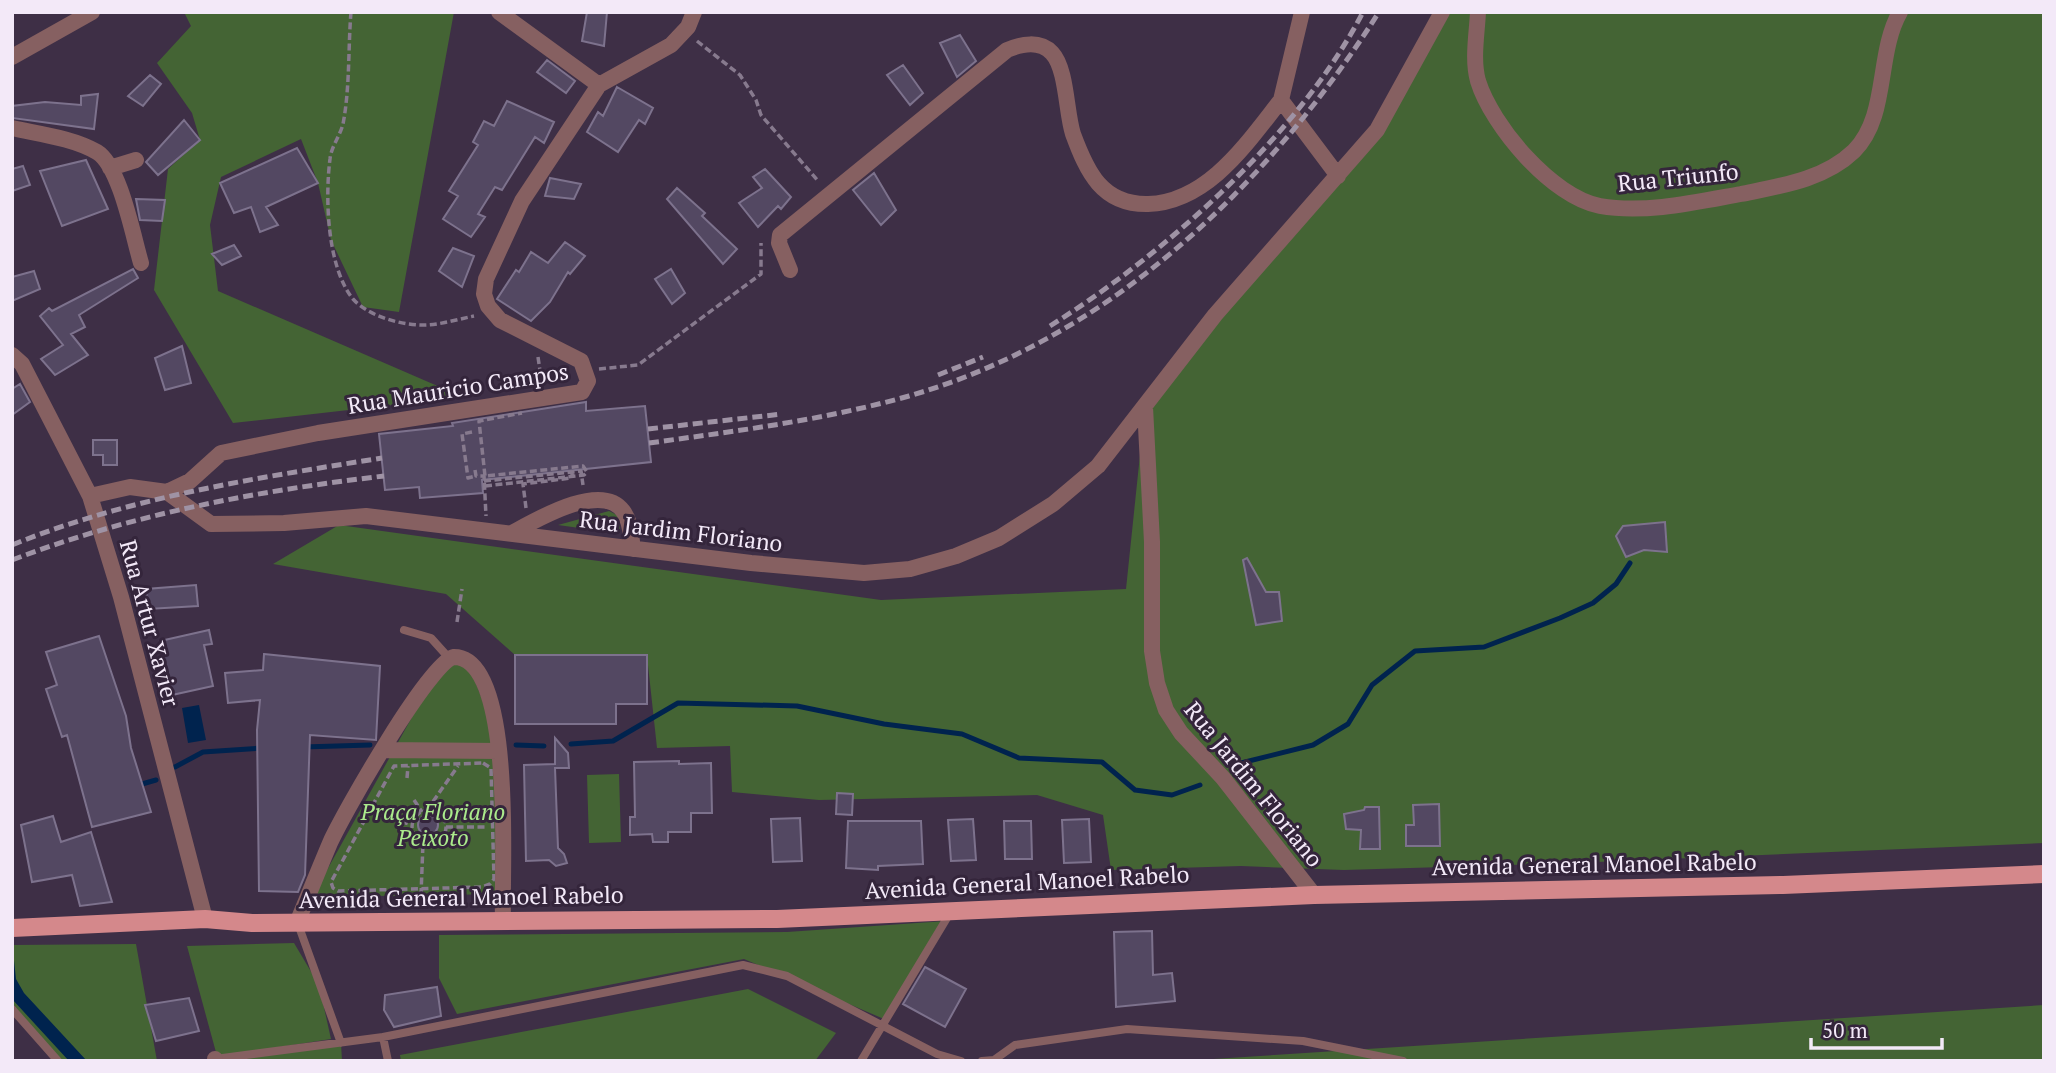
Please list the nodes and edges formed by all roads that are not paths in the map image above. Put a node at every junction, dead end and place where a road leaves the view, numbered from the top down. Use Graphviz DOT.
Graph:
graph roads {
  1 [pos="92,12"];
  2 [pos="499,12"];
  3 [pos="694,12"];
  4 [pos="1302,12"];
  5 [pos="1442,12"];
  6 [pos="1478,12"];
  7 [pos="1900,12"];
  8 [pos="12,57"];
  9 [pos="599,85"];
  10 [pos="1281,100"];
  11 [pos="12,128"];
  12 [pos="135,160"];
  13 [pos="110,168"];
  14 [pos="1338,176"];
  15 [pos="141,263"];
  16 [pos="790,270"];
  17 [pos="12,355"];
  18 [pos="1145,407"];
  19 [pos="167,492"];
  20 [pos="90,496"];
  21 [pos="512,533"];
  22 [pos="633,549"];
  23 [pos="404,629"];
  24 [pos="449,657"];
  25 [pos="383,750"];
  26 [pos="499,751"];
  27 [pos="2044,874"];
  28 [pos="1314,895"];
  29 [pos="952,909"];
  30 [pos="205,919"];
  31 [pos="503,920"];
  32 [pos="297,923"];
  33 [pos="14,928"];
  34 [pos="12,1009"];
  35 [pos="881,1024"];
  36 [pos="383,1037"];
  37 [pos="341,1043"];
  38 [pos="214,1060"];
  39 [pos="58,1061"];
  40 [pos="388,1061"];
  41 [pos="861,1061"];
  42 [pos="961,1061"];
  43 [pos="982,1061"];
  44 [pos="1403,1061"];
  1 -- 8 [label="street"];
  2 -- 9 [label="street"];
  3 -- 9 [label="street"];
  4 -- 10 [label="street"];
  5 -- 14 [label="street, Rua Jardim Floriano"];
  6 -- 7 [label="street, Rua Triunfo"];
  9 -- 19 [label="street, Rua Mauricio Campos"];
  10 -- 14 [label="street"];
  10 -- 16 [label="street"];
  11 -- 13 [label="street"];
  12 -- 13 [label="street"];
  13 -- 15 [label="street"];
  14 -- 18 [label="street, Rua Jardim Floriano"];
  17 -- 20 [label="street, Rua Artur Xavier"];
  18 -- 22 [label="street, Rua Jardim Floriano"];
  18 -- 28 [label="street, Rua Jardim Floriano"];
  19 -- 20 [label="street"];
  19 -- 21 [label="street, Rua Jardim Floriano"];
  20 -- 30 [label="street, Rua Artur Xavier"];
  21 -- 22 [label="street, Rua Jardim Floriano"];
  21 -- 22 [label="street"];
  23 -- 24 [label="lane"];
  24 -- 25 [label="street"];
  24 -- 26 [label="street"];
  25 -- 26 [label="street"];
  25 -- 32 [label="street"];
  26 -- 31 [label="street"];
  27 -- 28 [label="main road, Avenida General Manoel Rabelo"];
  28 -- 29 [label="main road, Avenida General Manoel Rabelo"];
  29 -- 31 [label="main road, Avenida General Manoel Rabelo"];
  29 -- 35 [label="lane"];
  30 -- 32 [label="main road, Avenida General Manoel Rabelo"];
  30 -- 33 [label="main road, Avenida General Manoel Rabelo"];
  31 -- 32 [label="main road, Avenida General Manoel Rabelo"];
  32 -- 37 [label="lane"];
  34 -- 39 [label="lane"];
  35 -- 36 [label="lane"];
  35 -- 41 [label="lane"];
  35 -- 42 [label="lane"];
  36 -- 37 [label="lane"];
  36 -- 40 [label="lane"];
  37 -- 38 [label="lane"];
  43 -- 44 [label="lane"];
}
